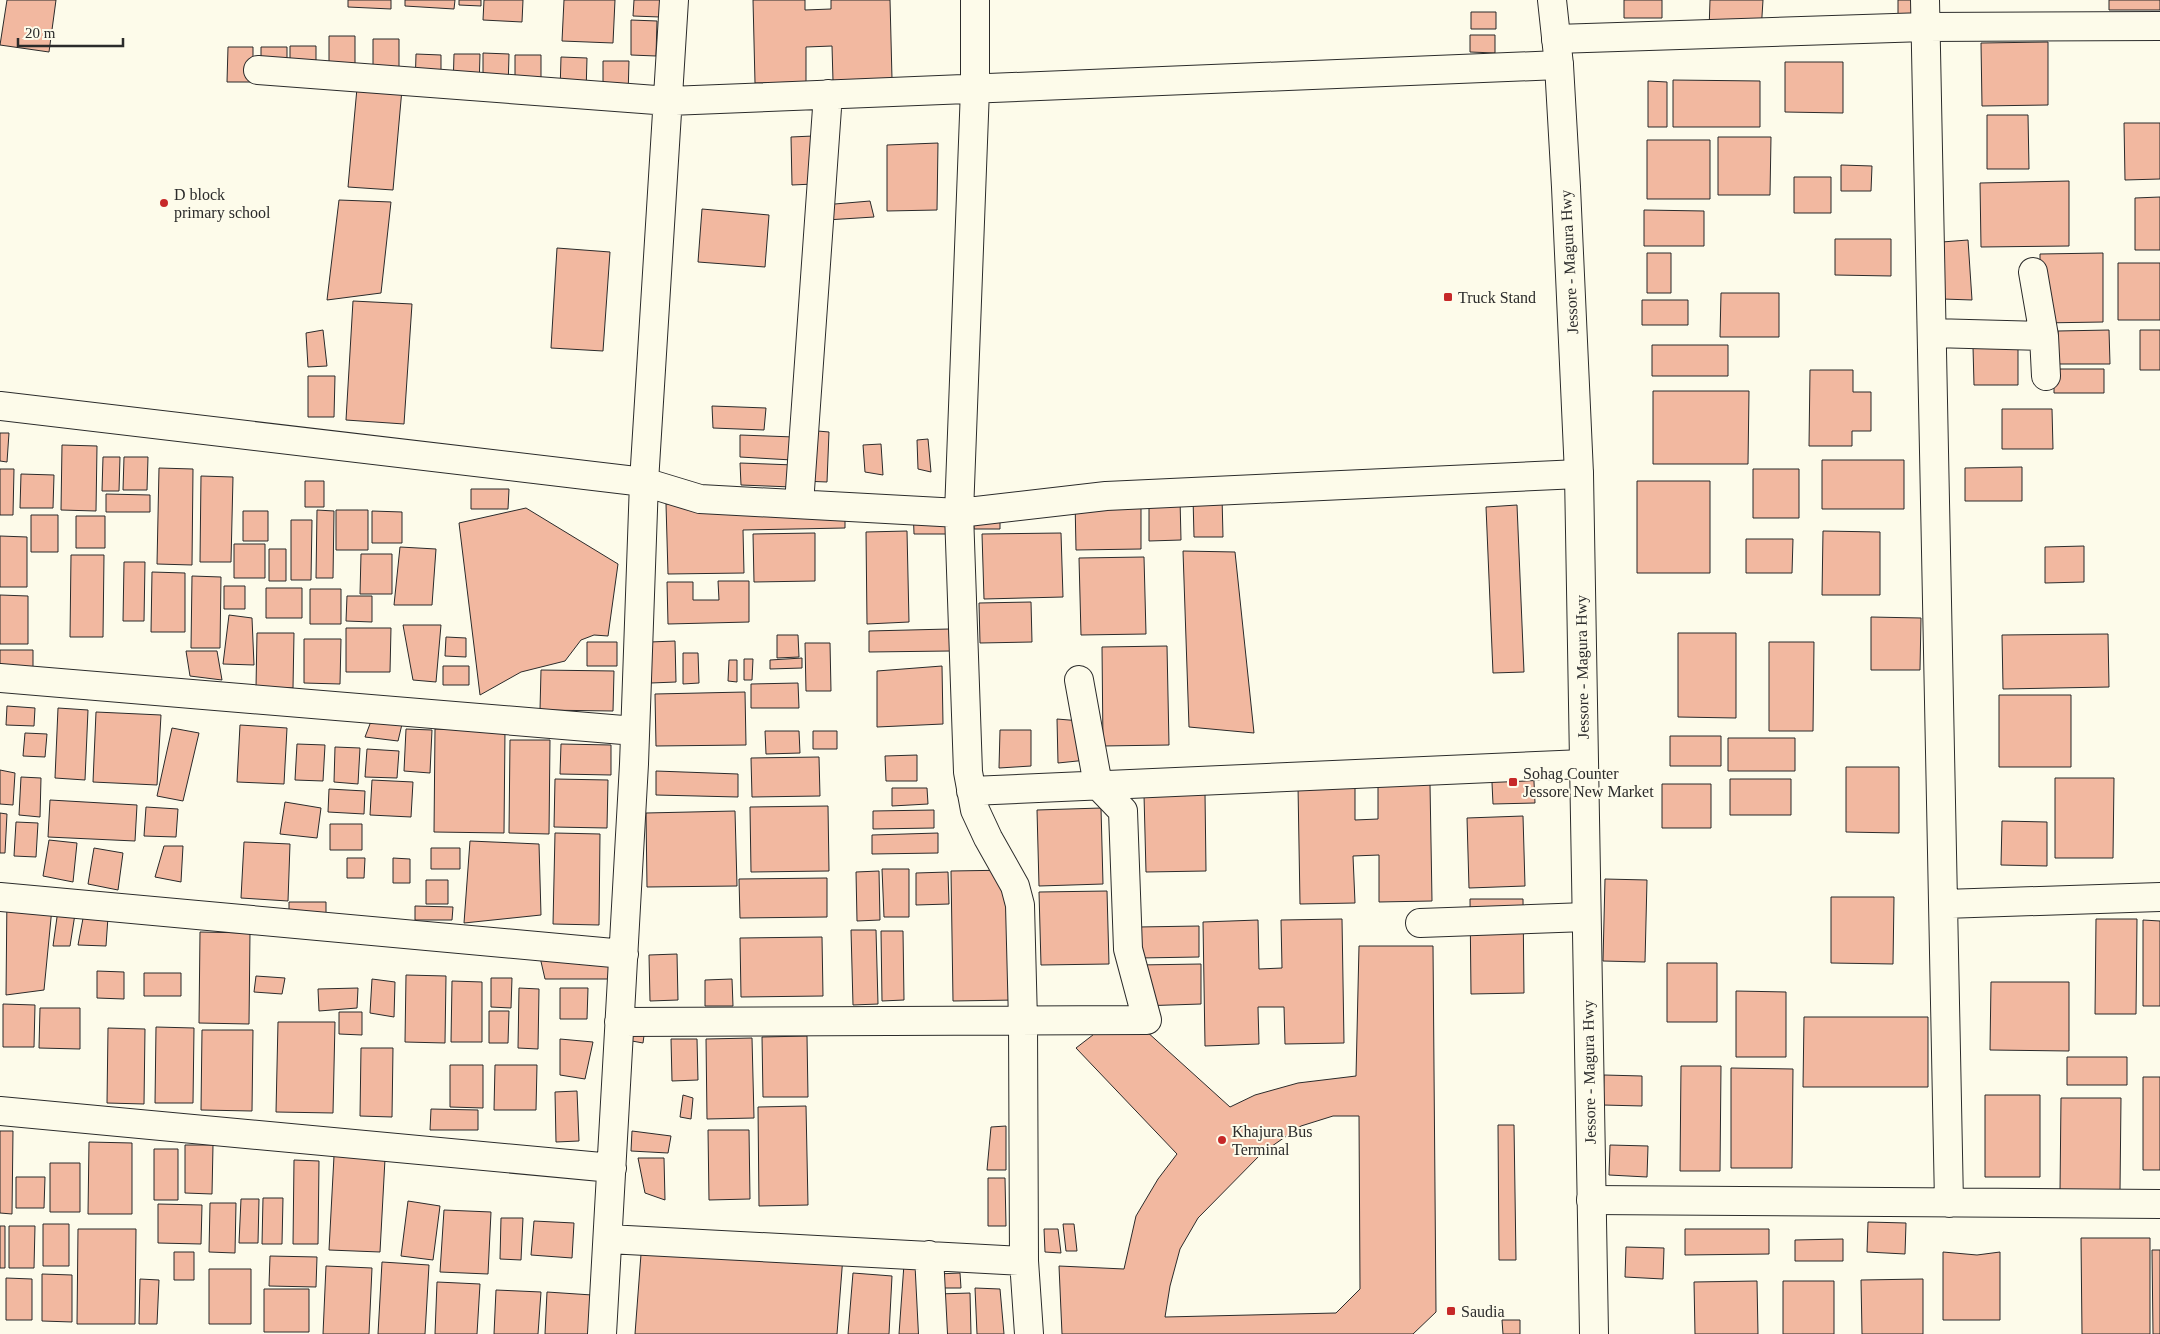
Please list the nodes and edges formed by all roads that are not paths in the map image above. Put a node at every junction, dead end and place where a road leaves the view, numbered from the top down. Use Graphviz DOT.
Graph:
graph roads {
  1 [pos="674,0"];
  2 [pos="975,0"];
  3 [pos="1552,0"];
  4 [pos="1925,0"];
  5 [pos="2160,26"];
  6 [pos="1925,27"];
  7 [pos="1556,39"];
  8 [pos="1559,66"];
  9 [pos="258,70"];
  10 [pos="975,89"];
  11 [pos="828,94"];
  12 [pos="669,101"];
  13 [pos="2033,272"];
  14 [pos="1932,333"];
  15 [pos="2044,336"];
  16 [pos="2046,376"];
  17 [pos="0,406"];
  18 [pos="1578,474"];
  19 [pos="644,482"];
  20 [pos="799,504"];
  21 [pos="959,514"];
  22 [pos="0,678"];
  23 [pos="1079,680"];
  24 [pos="636,731"];
  25 [pos="1583,764"];
  26 [pos="1098,785"];
  27 [pos="971,790"];
  28 [pos="0,897"];
  29 [pos="2160,897"];
  30 [pos="1944,904"];
  31 [pos="1586,917"];
  32 [pos="1420,923"];
  33 [pos="624,954"];
  34 [pos="1023,1021"];
  35 [pos="619,1022"];
  36 [pos="0,1111"];
  37 [pos="612,1168"];
  38 [pos="1591,1200"];
  39 [pos="1949,1203"];
  40 [pos="2160,1204"];
  41 [pos="608,1239"];
  42 [pos="928,1255"];
  43 [pos="1024,1261"];
  44 [pos="602,1334"];
  45 [pos="934,1334"];
  46 [pos="1029,1334"];
  47 [pos="1594,1334"];
  1 -- 12 [label="main road"];
  2 -- 10 [label="main road"];
  3 -- 7 [label="main road, Jessore - Magura Hwy"];
  4 -- 6 [label="main road"];
  5 -- 6 [label="main road"];
  6 -- 7 [label="main road"];
  6 -- 14 [label="main road"];
  7 -- 8 [label="main road, Jessore - Magura Hwy"];
  8 -- 10 [label="main road"];
  8 -- 18 [label="main road, Jessore - Magura Hwy"];
  9 -- 12 [label="main road"];
  10 -- 11 [label="main road"];
  10 -- 21 [label="main road"];
  11 -- 12 [label="main road"];
  11 -- 20 [label="main road"];
  12 -- 19 [label="main road"];
  13 -- 15 [label="main road"];
  14 -- 15 [label="main road"];
  14 -- 30 [label="main road"];
  15 -- 16 [label="main road"];
  17 -- 19 [label="main road"];
  18 -- 21 [label="main road"];
  18 -- 25 [label="main road, Jessore - Magura Hwy"];
  19 -- 20 [label="main road"];
  19 -- 24 [label="main road"];
  20 -- 21 [label="main road"];
  21 -- 27 [label="main road"];
  22 -- 24 [label="main road"];
  23 -- 26 [label="main road"];
  24 -- 33 [label="main road"];
  25 -- 26 [label="main road"];
  25 -- 31 [label="main road, Jessore - Magura Hwy"];
  26 -- 27 [label="main road"];
  26 -- 34 [label="main road"];
  27 -- 34 [label="main road"];
  28 -- 33 [label="main road"];
  29 -- 30 [label="main road"];
  30 -- 39 [label="main road"];
  31 -- 32 [label="main road"];
  31 -- 38 [label="main road, Jessore - Magura Hwy"];
  33 -- 35 [label="main road"];
  34 -- 35 [label="main road"];
  34 -- 43 [label="main road"];
  35 -- 37 [label="main road"];
  36 -- 37 [label="main road"];
  37 -- 41 [label="main road"];
  38 -- 39 [label="main road"];
  38 -- 47 [label="main road, Jessore - Magura Hwy"];
  39 -- 40 [label="main road"];
  41 -- 42 [label="main road"];
  41 -- 44 [label="main road"];
  42 -- 43 [label="main road"];
  42 -- 45 [label="main road"];
  43 -- 46 [label="main road"];
}
